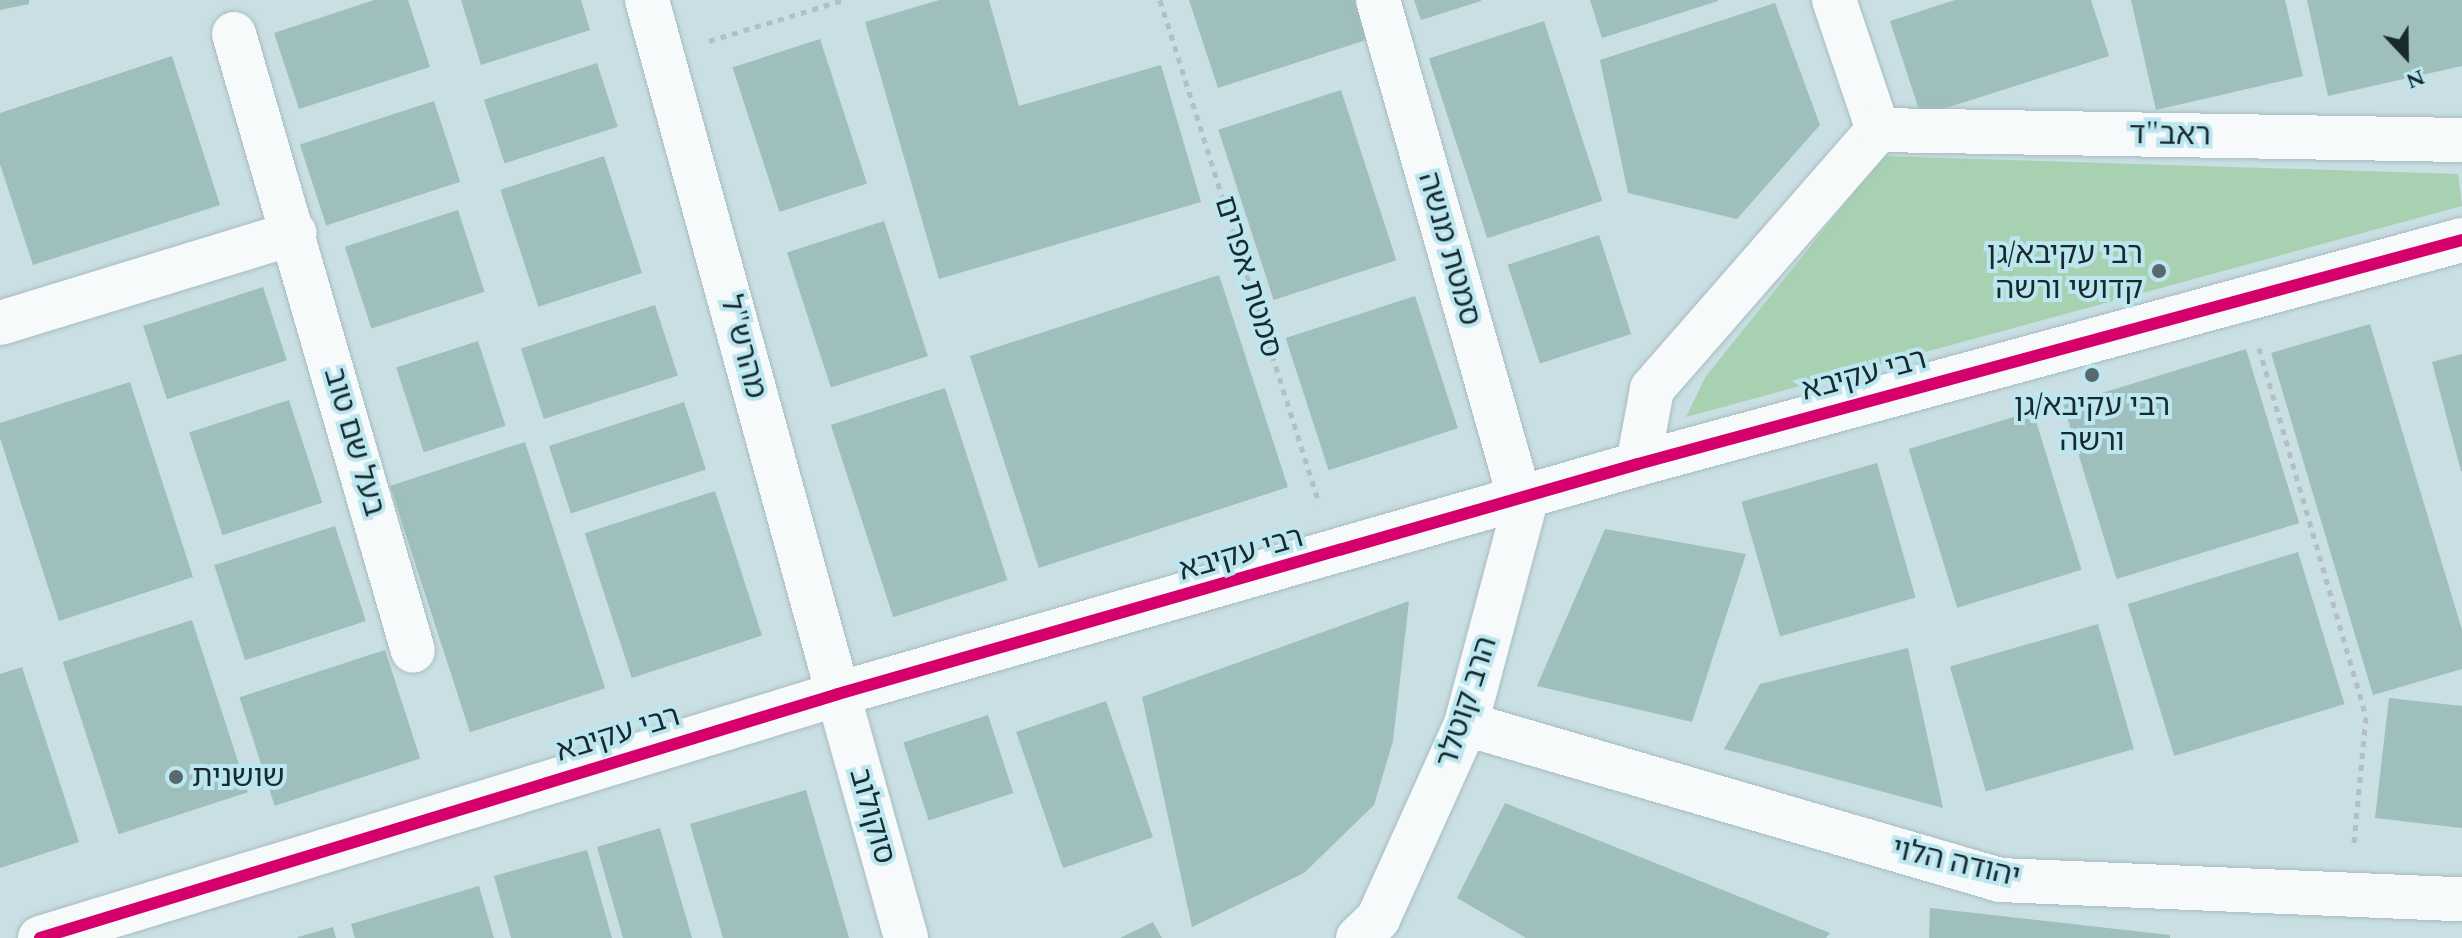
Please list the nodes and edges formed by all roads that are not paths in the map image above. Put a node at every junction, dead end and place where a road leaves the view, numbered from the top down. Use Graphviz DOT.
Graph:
graph roads {
  1 [pos="647,0"];
  2 [pos="1378,0"];
  3 [pos="1834,0"];
  4 [pos="234,34"];
  5 [pos="1878,130"];
  6 [pos="2462,140"];
  7 [pos="295,233"];
  8 [pos="2462,240"];
  9 [pos="0,323"];
  10 [pos="1638,464"];
  11 [pos="1524,498"];
  12 [pos="413,651"];
  13 [pos="838,694"];
  14 [pos="1466,724"];
  15 [pos="2462,899"];
  16 [pos="1381,932"];
  17 [pos="40,938"];
  18 [pos="906,938"];
  1 -- 13 [label="street, מהרש\"ל"];
  2 -- 11 [label="street, סמטת מנשה"];
  3 -- 5 [label="street"];
  4 -- 7 [label="street, בעל שם טוב"];
  5 -- 6 [label="street, ראב\"ד"];
  5 -- 10 [label="street"];
  7 -- 9 [label="street"];
  7 -- 12 [label="street, בעל שם טוב"];
  8 -- 10 [label="street, רבי עקיבא"];
  10 -- 11 [label="street, רבי עקיבא"];
  11 -- 13 [label="street, רבי עקיבא"];
  11 -- 14 [label="street, הרב קוטלר"];
  13 -- 17 [label="street, רבי עקיבא"];
  13 -- 18 [label="street, סוקולוב"];
  14 -- 15 [label="street, יהודה הלוי"];
  14 -- 16 [label="street, הרב קוטלר"];
}
